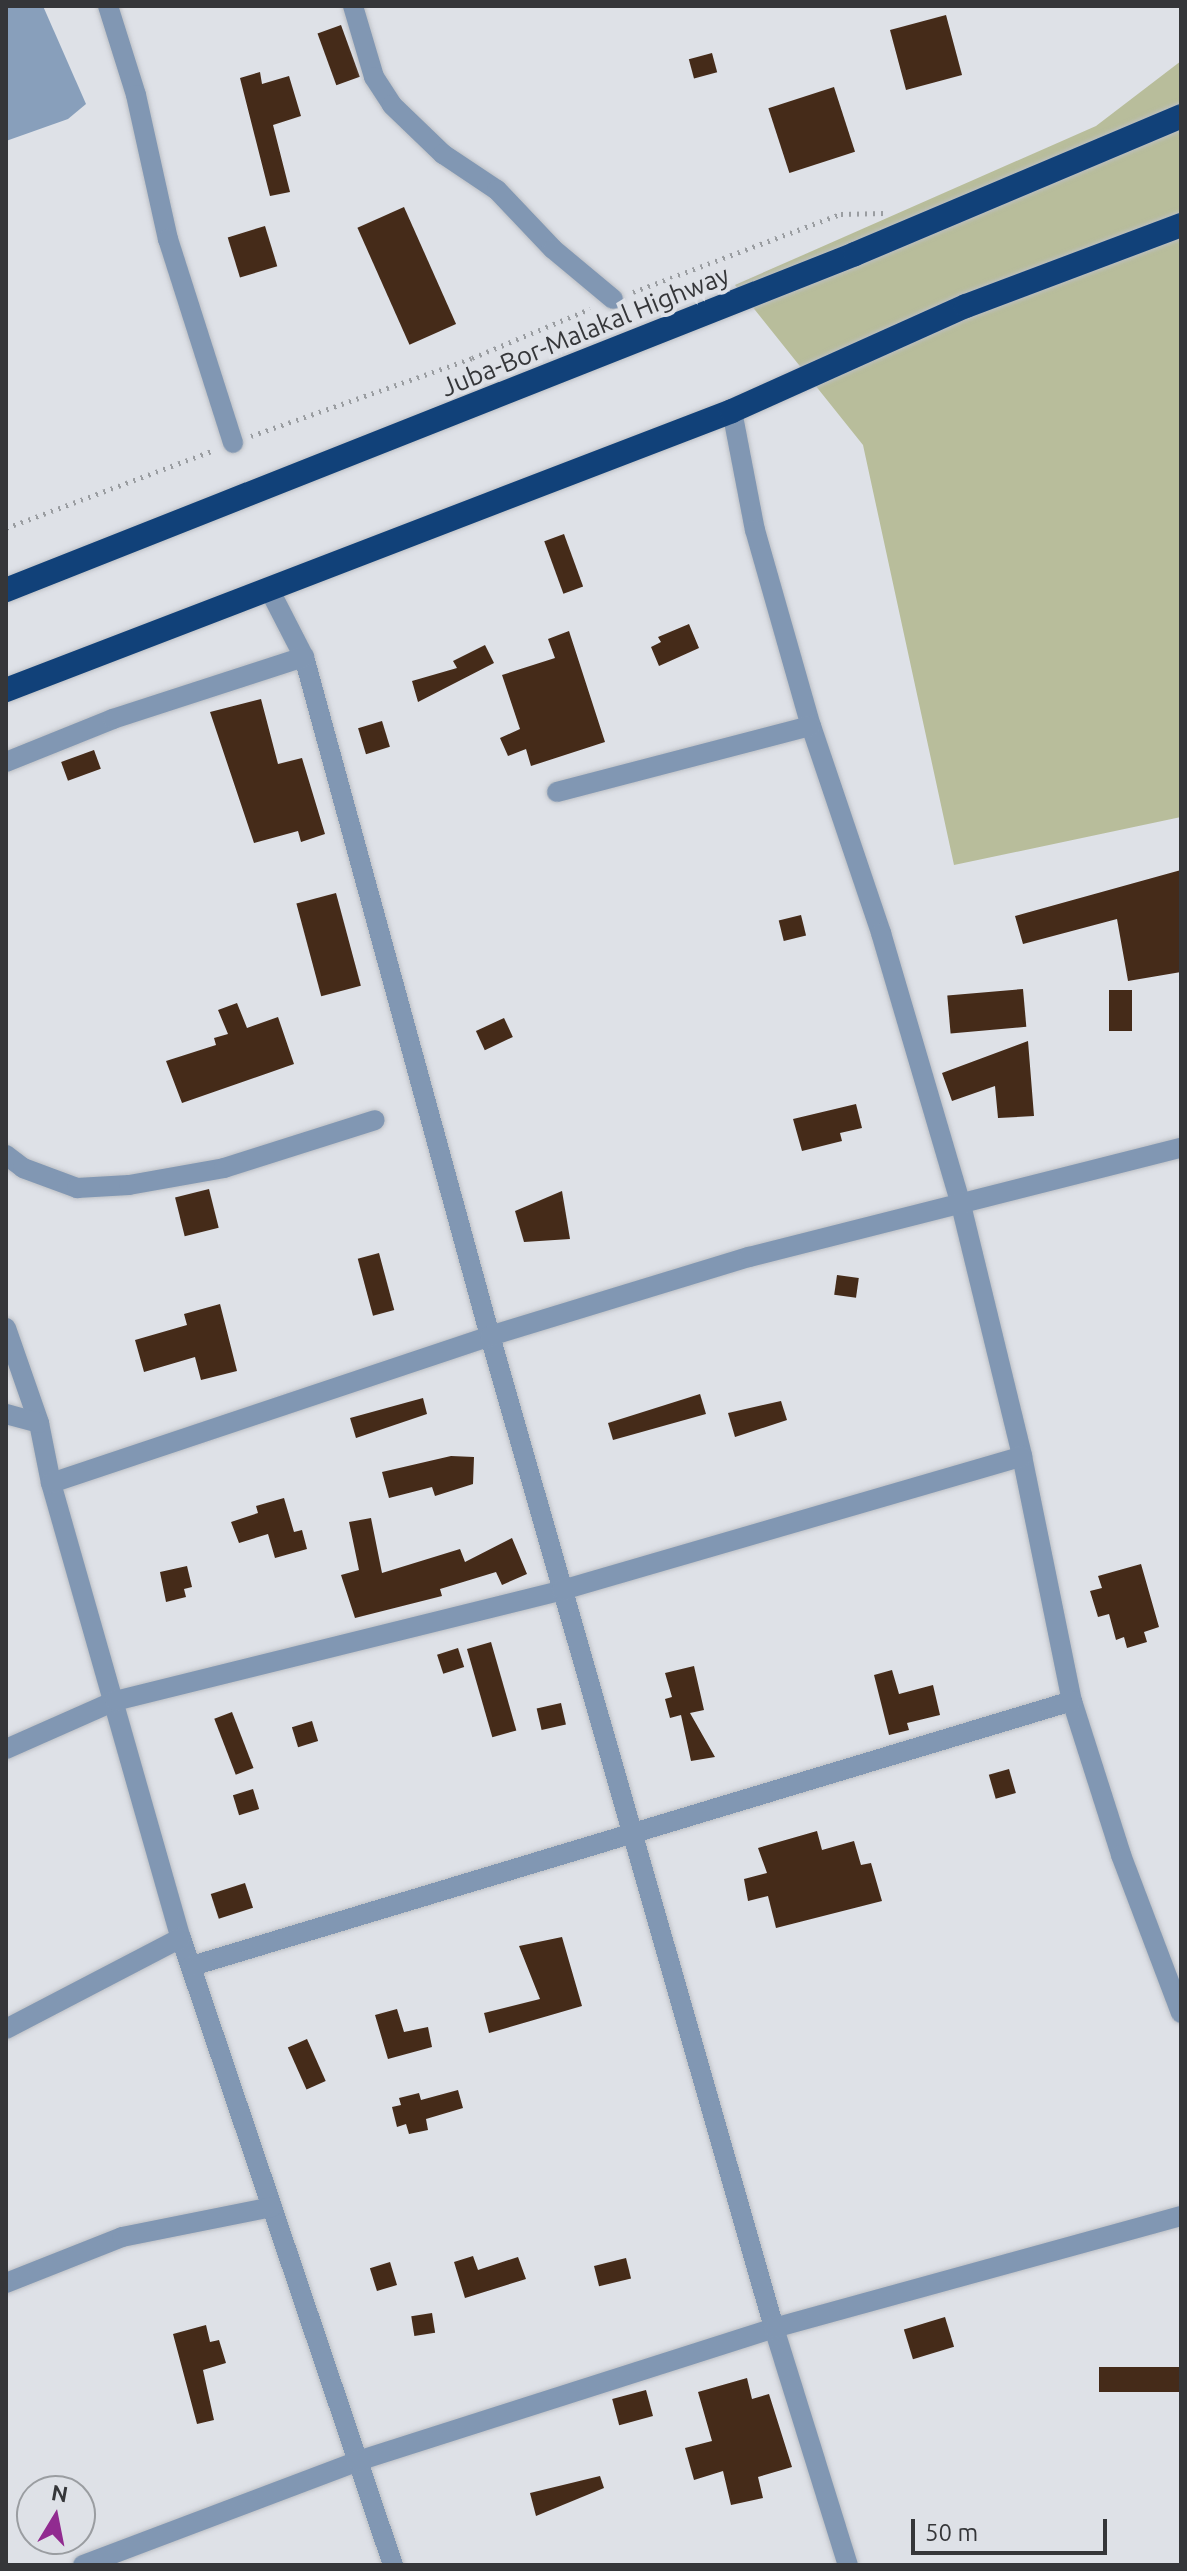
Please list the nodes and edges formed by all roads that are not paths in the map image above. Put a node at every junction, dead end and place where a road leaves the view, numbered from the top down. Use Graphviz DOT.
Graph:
graph roads {
  1 [pos="108,6"];
  2 [pos="353,6"];
  3 [pos="1181,116"];
  4 [pos="1181,225"];
  5 [pos="613,299"];
  6 [pos="732,411"];
  7 [pos="233,443"];
  8 [pos="269,589"];
  9 [pos="6,590"];
  10 [pos="304,657"];
  11 [pos="6,690"];
  12 [pos="811,726"];
  13 [pos="6,762"];
  14 [pos="557,792"];
  15 [pos="375,1120"];
  16 [pos="1181,1148"];
  17 [pos="6,1155"];
  18 [pos="961,1205"];
  19 [pos="6,1328"];
  20 [pos="490,1336"];
  21 [pos="6,1414"];
  22 [pos="39,1423"];
  23 [pos="1022,1456"];
  24 [pos="51,1483"];
  25 [pos="562,1590"];
  26 [pos="115,1701"];
  27 [pos="1072,1701"];
  28 [pos="6,1749"];
  29 [pos="633,1834"];
  30 [pos="181,1938"];
  31 [pos="192,1966"];
  32 [pos="1181,2013"];
  33 [pos="6,2029"];
  34 [pos="272,2207"];
  35 [pos="1181,2216"];
  36 [pos="6,2283"];
  37 [pos="774,2328"];
  38 [pos="358,2461"];
  39 [pos="83,2565"];
  40 [pos="393,2565"];
  41 [pos="848,2565"];
  1 -- 7 [label="street"];
  2 -- 5 [label="street"];
  3 -- 9 [label="highway, Juba-Bor-Malakal Highway"];
  4 -- 6 [label="highway"];
  6 -- 8 [label="highway"];
  6 -- 12 [label="street"];
  8 -- 10 [label="street"];
  8 -- 11 [label="highway"];
  10 -- 13 [label="street"];
  10 -- 20 [label="street"];
  12 -- 14 [label="street"];
  12 -- 18 [label="street"];
  15 -- 17 [label="street"];
  16 -- 18 [label="street"];
  18 -- 20 [label="street"];
  18 -- 23 [label="street"];
  19 -- 22 [label="street"];
  20 -- 24 [label="street"];
  20 -- 25 [label="street"];
  21 -- 22 [label="street"];
  22 -- 24 [label="street"];
  23 -- 25 [label="street"];
  23 -- 27 [label="street"];
  24 -- 26 [label="street"];
  25 -- 26 [label="street"];
  25 -- 29 [label="street"];
  26 -- 28 [label="street"];
  26 -- 30 [label="street"];
  27 -- 29 [label="street"];
  27 -- 32 [label="street"];
  29 -- 31 [label="street"];
  29 -- 37 [label="street"];
  30 -- 31 [label="street"];
  30 -- 33 [label="street"];
  31 -- 34 [label="street"];
  34 -- 36 [label="street"];
  34 -- 38 [label="street"];
  35 -- 37 [label="street"];
  37 -- 38 [label="street"];
  37 -- 41 [label="street"];
  38 -- 39 [label="street"];
  38 -- 40 [label="street"];
}
